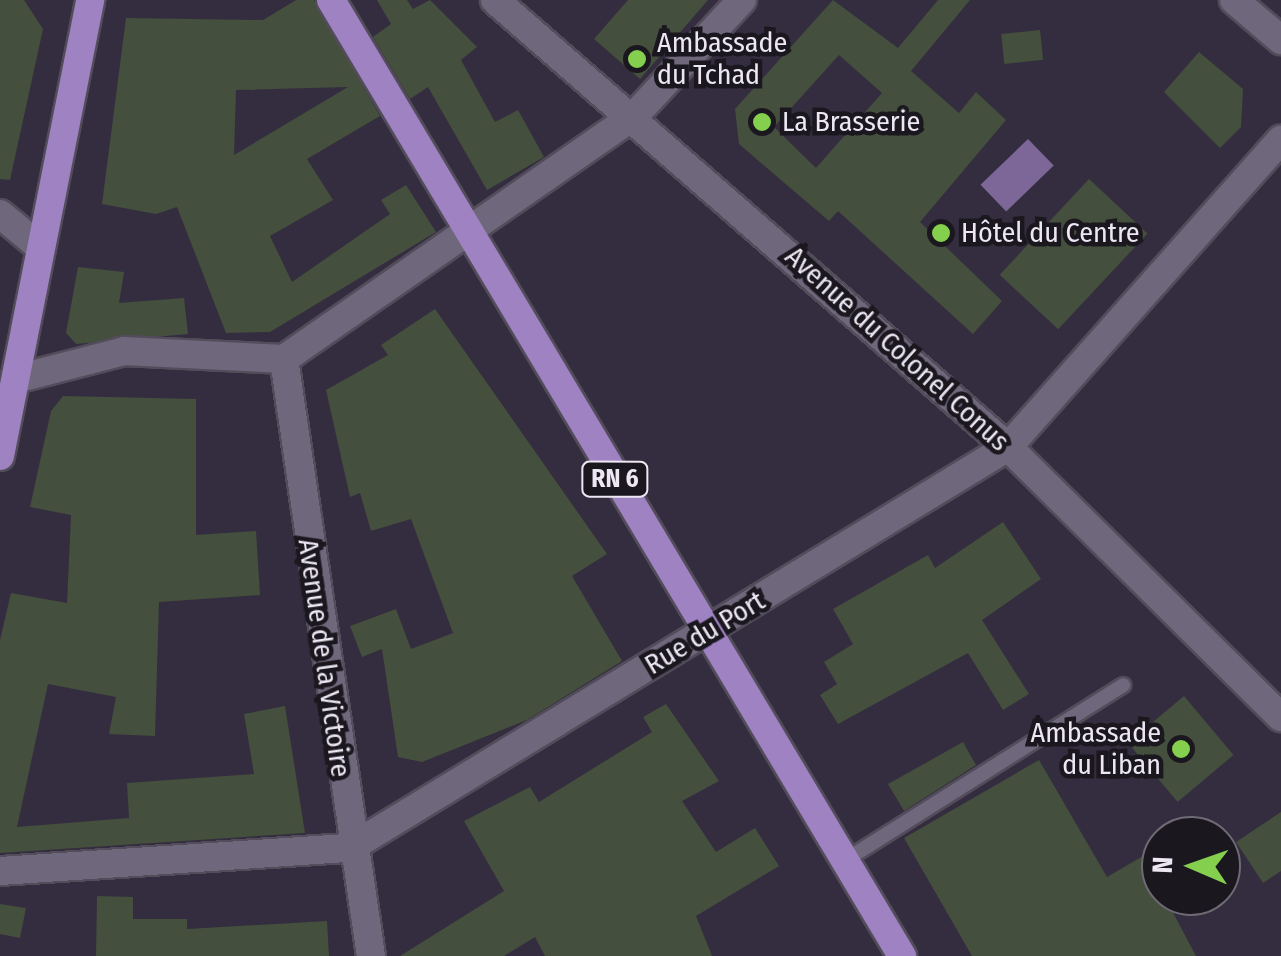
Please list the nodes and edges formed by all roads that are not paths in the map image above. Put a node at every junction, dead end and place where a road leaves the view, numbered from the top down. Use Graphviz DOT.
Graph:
graph roads {
  1 [pos="90,0"];
  2 [pos="331,0"];
  3 [pos="495,0"];
  4 [pos="742,0"];
  5 [pos="1234,0"];
  6 [pos="1281,40"];
  7 [pos="635,114"];
  8 [pos="1281,140"];
  9 [pos="0,214"];
  10 [pos="470,228"];
  11 [pos="40,248"];
  12 [pos="284,359"];
  13 [pos="16,379"];
  14 [pos="1008,446"];
  15 [pos="0,456"];
  16 [pos="704,634"];
  17 [pos="1123,685"];
  18 [pos="1281,717"];
  19 [pos="350,848"];
  20 [pos="844,861"];
  21 [pos="0,871"];
  22 [pos="371,956"];
  23 [pos="902,956"];
  1 -- 11 [label="main road"];
  2 -- 10 [label="main road, RN 6"];
  3 -- 7 [label="street, Avenue du Colonel Conus"];
  4 -- 7 [label="street"];
  5 -- 6 [label="street"];
  7 -- 10 [label="street"];
  7 -- 14 [label="street, Avenue du Colonel Conus"];
  8 -- 14 [label="street, Rue du Port"];
  9 -- 11 [label="street"];
  10 -- 12 [label="street"];
  10 -- 16 [label="main road, RN 6"];
  11 -- 13 [label="main road"];
  12 -- 13 [label="street"];
  12 -- 19 [label="street, Avenue de la Victoire"];
  13 -- 15 [label="main road"];
  14 -- 16 [label="street, Rue du Port"];
  14 -- 18 [label="street, Avenue du Colonel Conus"];
  16 -- 19 [label="street, Rue du Port"];
  16 -- 20 [label="main road, RN 6"];
  17 -- 20 [label="lane"];
  19 -- 21 [label="street, Rue du Port"];
  19 -- 22 [label="street, Avenue de la Victoire"];
  20 -- 23 [label="main road, RN 6"];
}
